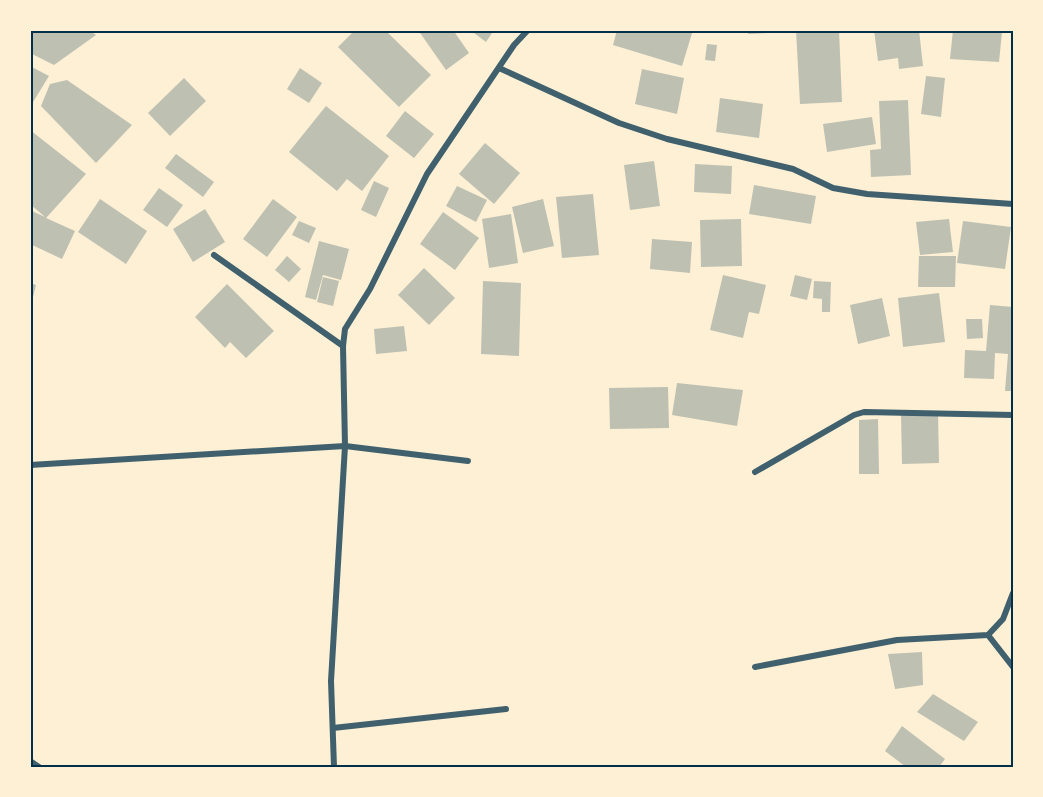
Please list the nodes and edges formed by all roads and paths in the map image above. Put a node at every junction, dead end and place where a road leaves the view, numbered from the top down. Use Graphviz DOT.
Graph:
graph roads {
  1 [pos="528,30"];
  2 [pos="499,68"];
  3 [pos="1013,204"];
  4 [pos="214,255"];
  5 [pos="343,346"];
  6 [pos="1013,415"];
  7 [pos="345,446"];
  8 [pos="468,461"];
  9 [pos="30,465"];
  10 [pos="755,472"];
  11 [pos="1013,593"];
  12 [pos="988,635"];
  13 [pos="1013,667"];
  14 [pos="755,668"];
  15 [pos="506,709"];
  16 [pos="333,729"];
  17 [pos="30,761"];
  18 [pos="39,767"];
  19 [pos="334,767"];
  1 -- 2 [label="street"];
  2 -- 3 [label="street"];
  2 -- 5 [label="street"];
  4 -- 5 [label="street"];
  5 -- 7 [label="street"];
  6 -- 10 [label="street"];
  7 -- 8 [label="street"];
  7 -- 9 [label="street"];
  7 -- 16 [label="street"];
  11 -- 12 [label="street"];
  12 -- 13 [label="street"];
  12 -- 14 [label="street"];
  15 -- 16 [label="street"];
  16 -- 19 [label="street"];
  17 -- 18 [label="street"];
}
